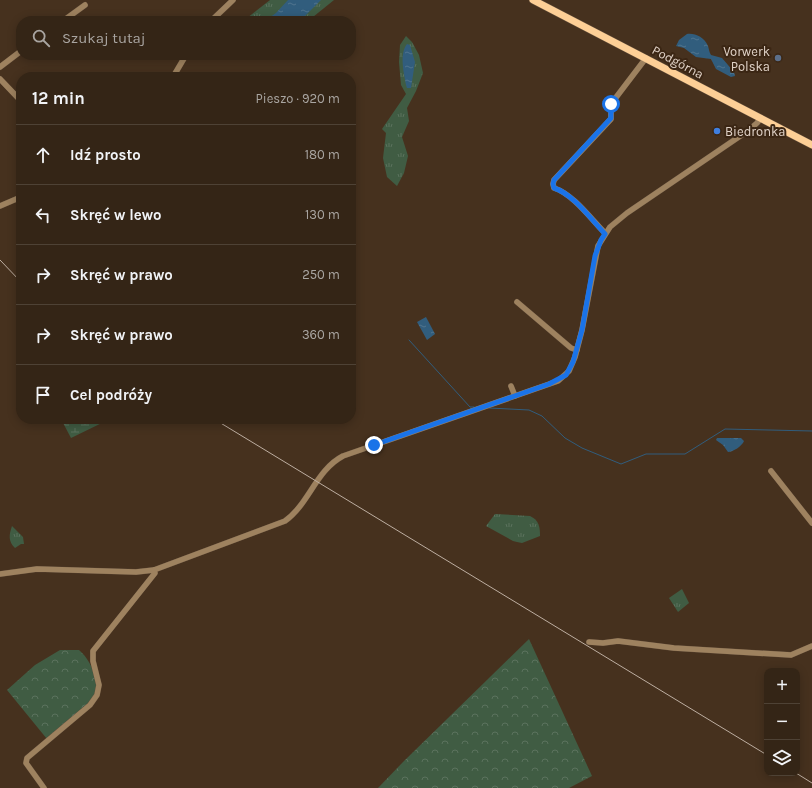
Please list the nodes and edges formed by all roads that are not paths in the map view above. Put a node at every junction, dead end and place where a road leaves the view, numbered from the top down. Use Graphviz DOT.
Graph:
graph roads {
  1 [pos="233,0"];
  2 [pos="533,0"];
  3 [pos="85,5"];
  4 [pos="70,16"];
  5 [pos="216,16"];
  6 [pos="16,55"];
  7 [pos="646,58"];
  8 [pos="183,60"];
  9 [pos="0,67"];
  10 [pos="176,72"];
  11 [pos="0,79"];
  12 [pos="16,96"];
  13 [pos="761,118"];
  14 [pos="812,145"];
  15 [pos="16,198"];
  16 [pos="0,206"];
  17 [pos="605,234"];
  18 [pos="517,302"];
  19 [pos="577,350"];
  20 [pos="511,386"];
  21 [pos="515,396"];
  22 [pos="771,471"];
  23 [pos="812,523"];
  24 [pos="154,570"];
  25 [pos="0,574"];
  26 [pos="589,642"];
  27 [pos="812,646"];
  28 [pos="44,788"];
  1 -- 5 [label="street"];
  2 -- 7 [label="main road, Podgórna"];
  3 -- 4 [label="street"];
  6 -- 9 [label="street"];
  7 -- 13 [label="main road, Podgórna"];
  7 -- 17 [label="street"];
  8 -- 10 [label="street"];
  11 -- 12 [label="street"];
  13 -- 14 [label="main road, Podgórna"];
  13 -- 17 [label="street"];
  15 -- 16 [label="street"];
  17 -- 19 [label="street"];
  18 -- 19 [label="street"];
  19 -- 21 [label="street"];
  20 -- 21 [label="street"];
  21 -- 24 [label="street"];
  22 -- 23 [label="street"];
  24 -- 25 [label="street"];
  24 -- 28 [label="street"];
  26 -- 27 [label="street"];
}
